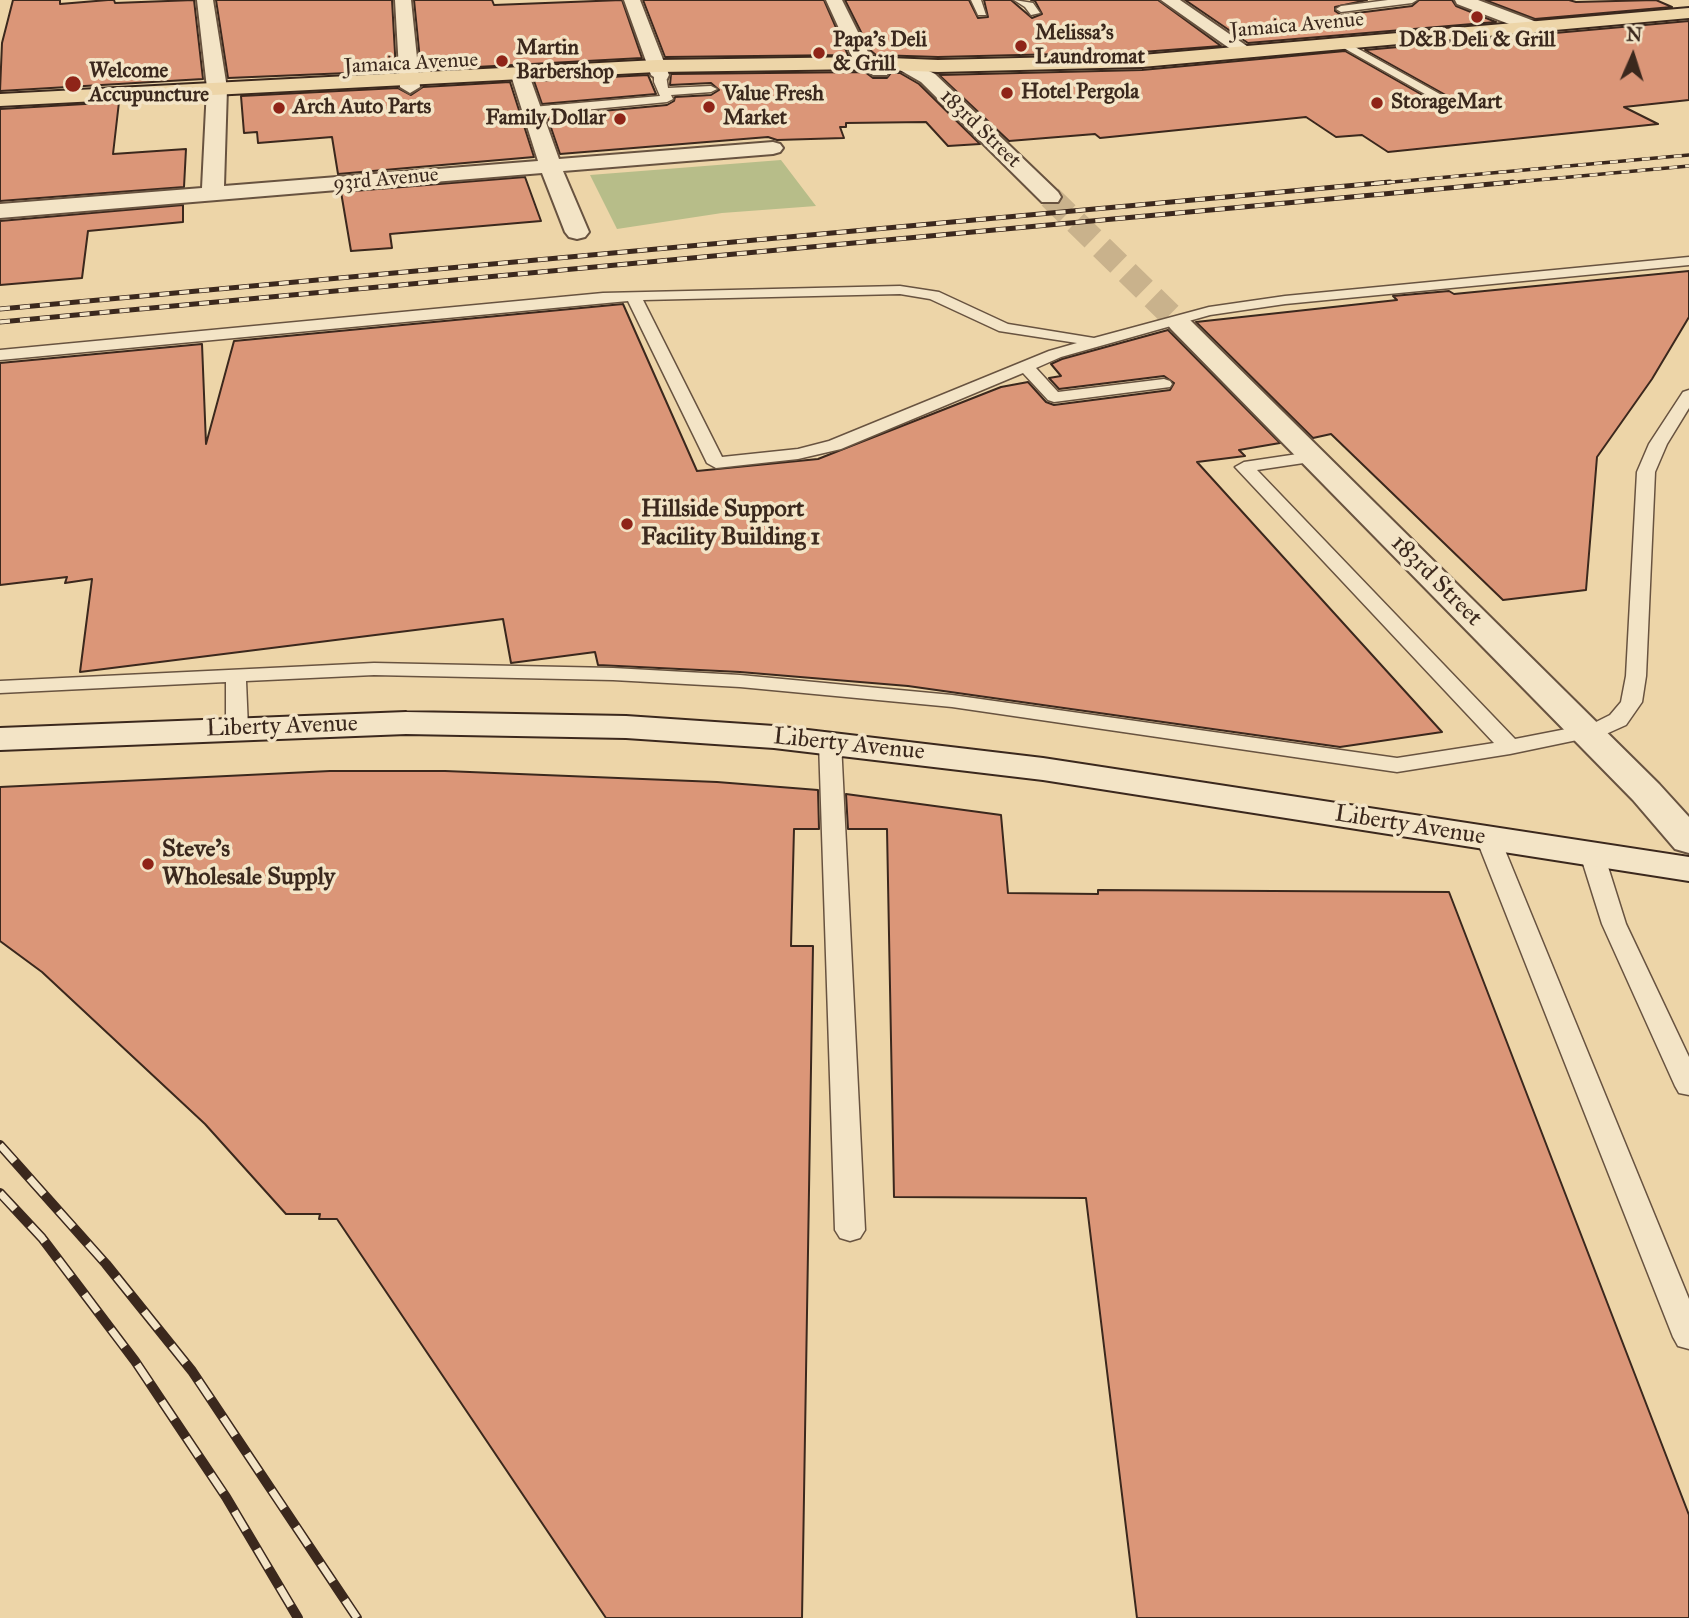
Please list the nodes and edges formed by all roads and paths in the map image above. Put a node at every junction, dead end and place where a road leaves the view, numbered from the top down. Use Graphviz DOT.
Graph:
graph roads {
  1 [pos="205,0"];
  2 [pos="403,0"];
  3 [pos="632,0"];
  4 [pos="834,0"];
  5 [pos="976,0"];
  6 [pos="1019,0"];
  7 [pos="1168,0"];
  8 [pos="1412,0"];
  9 [pos="1464,0"];
  10 [pos="1341,9"];
  11 [pos="982,13"];
  12 [pos="1035,13"];
  13 [pos="1689,13"];
  14 [pos="1536,28"];
  15 [pos="1346,45"];
  16 [pos="1244,50"];
  17 [pos="907,66"];
  18 [pos="873,67"];
  19 [pos="520,77"];
  20 [pos="660,78"];
  21 [pos="410,82"];
  22 [pos="711,89"];
  23 [pos="217,92"];
  24 [pos="0,100"];
  25 [pos="1443,100"];
  26 [pos="0,109"];
  27 [pos="532,111"];
  28 [pos="773,148"];
  29 [pos="551,166"];
  30 [pos="213,194"];
  31 [pos="1050,197"];
  32 [pos="0,211"];
  33 [pos="577,232"];
  34 [pos="1689,261"];
  35 [pos="634,296"];
  36 [pos="1180,324"];
  37 [pos="1096,341"];
  38 [pos="0,355"];
  39 [pos="1026,366"];
  40 [pos="1164,384"];
  41 [pos="1689,395"];
  42 [pos="1311,457"];
  43 [pos="236,676"];
  44 [pos="0,687"];
  45 [pos="237,728"];
  46 [pos="1587,732"];
  47 [pos="0,739"];
  48 [pos="830,742"];
  49 [pos="1510,747"];
  50 [pos="1488,838"];
  51 [pos="1592,854"];
  52 [pos="1689,863"];
  53 [pos="1689,1086"];
  54 [pos="850,1230"];
  55 [pos="1689,1337"];
  1 -- 23 [label="street"];
  2 -- 21 [label="street"];
  3 -- 20 [label="street"];
  4 -- 18 [label="street"];
  5 -- 11 [label="lane"];
  6 -- 12 [label="lane"];
  7 -- 16 [label="street"];
  8 -- 10 [label="lane"];
  9 -- 14 [label="street"];
  13 -- 14 [label="main road, Jamaica Avenue"];
  14 -- 15 [label="main road, Jamaica Avenue"];
  15 -- 16 [label="main road, Jamaica Avenue"];
  15 -- 25 [label="lane"];
  16 -- 17 [label="main road, Jamaica Avenue"];
  17 -- 18 [label="main road, Jamaica Avenue"];
  17 -- 31 [label="street, 183rd Street"];
  18 -- 20 [label="main road, Jamaica Avenue"];
  19 -- 20 [label="main road, Jamaica Avenue"];
  19 -- 21 [label="main road, Jamaica Avenue"];
  19 -- 27 [label="street"];
  20 -- 22 [label="lane"];
  20 -- 27 [label="lane"];
  21 -- 23 [label="main road, Jamaica Avenue"];
  23 -- 24 [label="main road, Jamaica Avenue"];
  23 -- 26 [label="main road, Jamaica Avenue"];
  23 -- 30 [label="street"];
  27 -- 29 [label="street"];
  28 -- 29 [label="street, 93rd Avenue"];
  29 -- 30 [label="street, 93rd Avenue"];
  29 -- 33 [label="street"];
  30 -- 32 [label="street, 93rd Avenue"];
  34 -- 37 [label="lane"];
  35 -- 37 [label="lane"];
  35 -- 38 [label="lane"];
  35 -- 39 [label="lane"];
  36 -- 42 [label="street, 183rd Street"];
  37 -- 39 [label="lane"];
  39 -- 40 [label="lane"];
  41 -- 46 [label="lane"];
  42 -- 46 [label="street, 183rd Street"];
  42 -- 49 [label="lane"];
  43 -- 44 [label="lane"];
  43 -- 45 [label="lane"];
  43 -- 49 [label="lane"];
  45 -- 47 [label="street, Liberty Avenue"];
  45 -- 48 [label="street, Liberty Avenue"];
  46 -- 49 [label="lane"];
  46 -- 52 [label="street, 183rd Street"];
  48 -- 50 [label="street, Liberty Avenue"];
  48 -- 54 [label="lane"];
  50 -- 51 [label="street, Liberty Avenue"];
  50 -- 55 [label="lane"];
  51 -- 52 [label="street, Liberty Avenue"];
  51 -- 53 [label="lane"];
}
